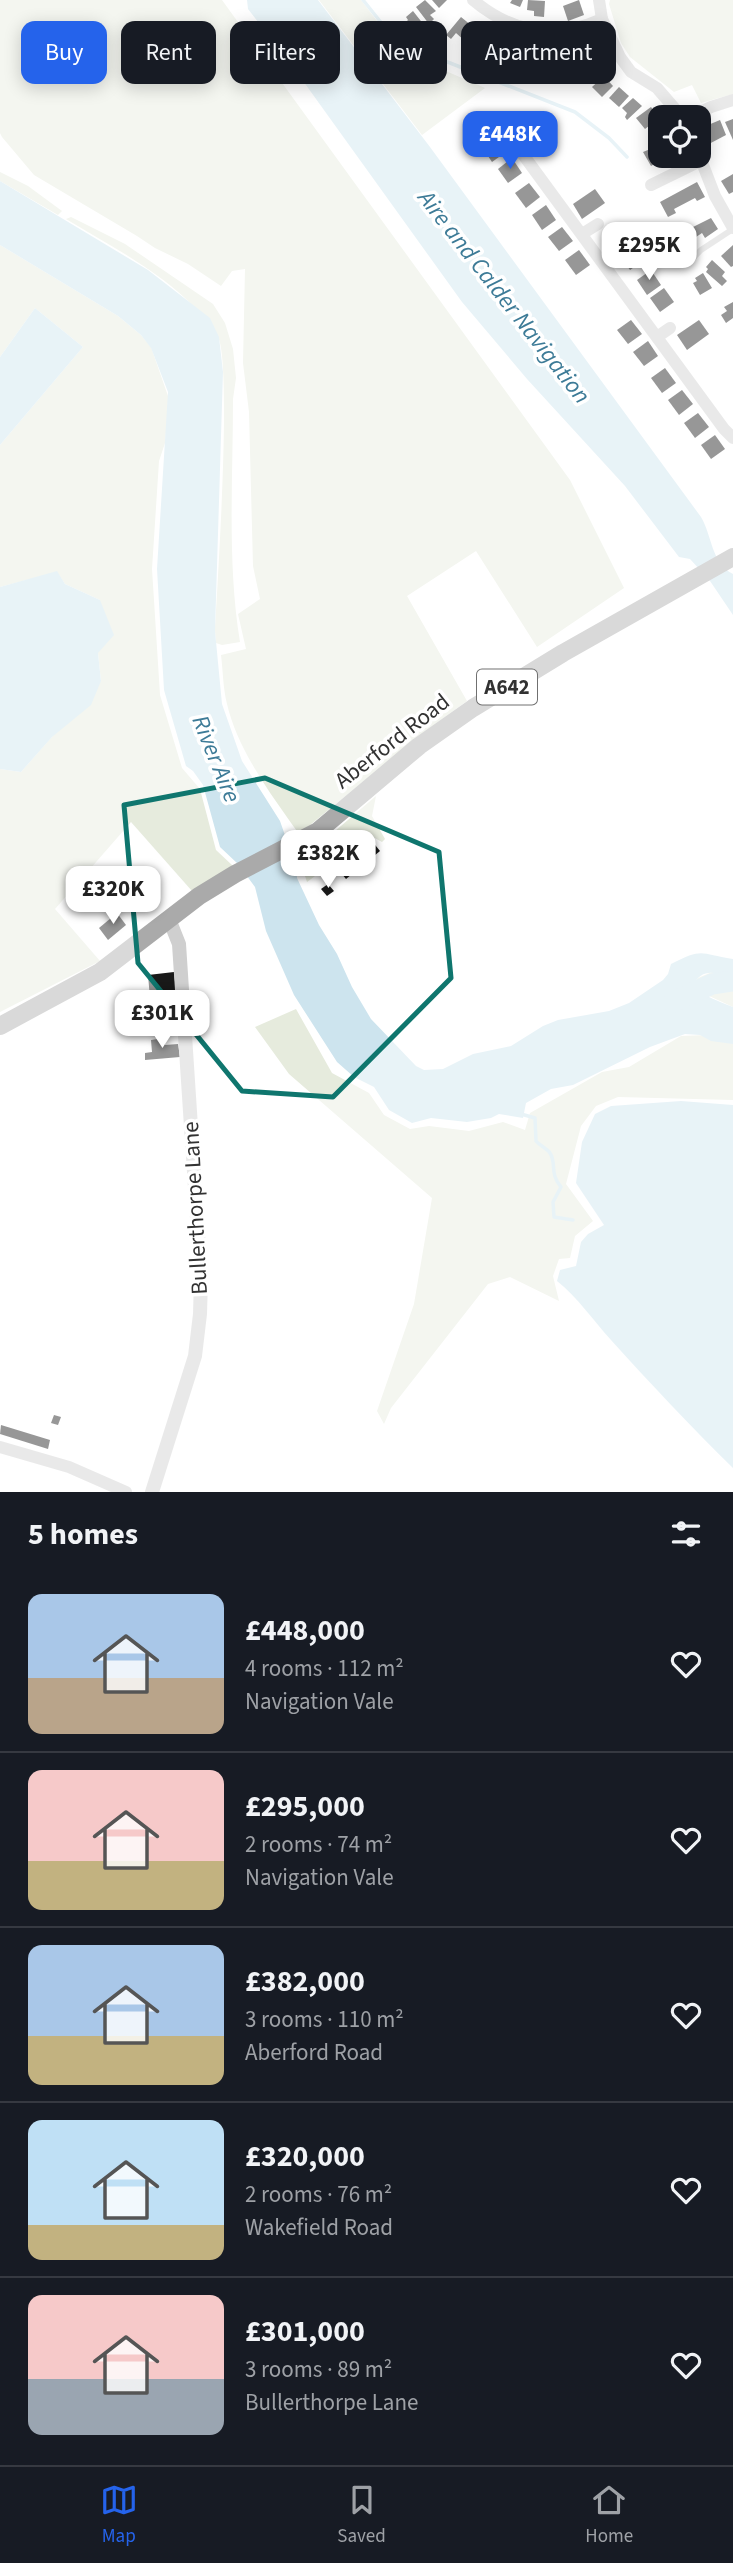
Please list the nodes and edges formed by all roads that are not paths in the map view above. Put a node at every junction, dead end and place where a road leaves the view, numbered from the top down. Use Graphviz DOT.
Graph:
graph roads {
  1 [pos="473,0"];
  2 [pos="600,0"];
  3 [pos="602,19"];
  4 [pos="733,100"];
  5 [pos="672,105"];
  6 [pos="711,107"];
  7 [pos="497,119"];
  8 [pos="680,168"];
  9 [pos="704,168"];
  10 [pos="651,185"];
  11 [pos="731,223"];
  12 [pos="598,224"];
  13 [pos="582,234"];
  14 [pos="693,258"];
  15 [pos="670,328"];
  16 [pos="657,337"];
  17 [pos="733,438"];
  18 [pos="732,557"];
  19 [pos="169,919"];
  20 [pos="0,1026"];
  21 [pos="0,1447"];
  22 [pos="126,1492"];
  23 [pos="152,1492"];
  1 -- 3 [label="street"];
  2 -- 3 [label="street"];
  3 -- 5 [label="street"];
  4 -- 6 [label="street"];
  7 -- 13 [label="street"];
  8 -- 10 [label="street"];
  9 -- 11 [label="street"];
  11 -- 14 [label="lane"];
  12 -- 13 [label="street"];
  13 -- 16 [label="street"];
  15 -- 16 [label="street"];
  16 -- 17 [label="street"];
  18 -- 19 [label="main road, Aberford Road / A642"];
  19 -- 20 [label="main road, A642"];
  19 -- 23 [label="street, Bullerthorpe Lane"];
  21 -- 22 [label="street"];
}
